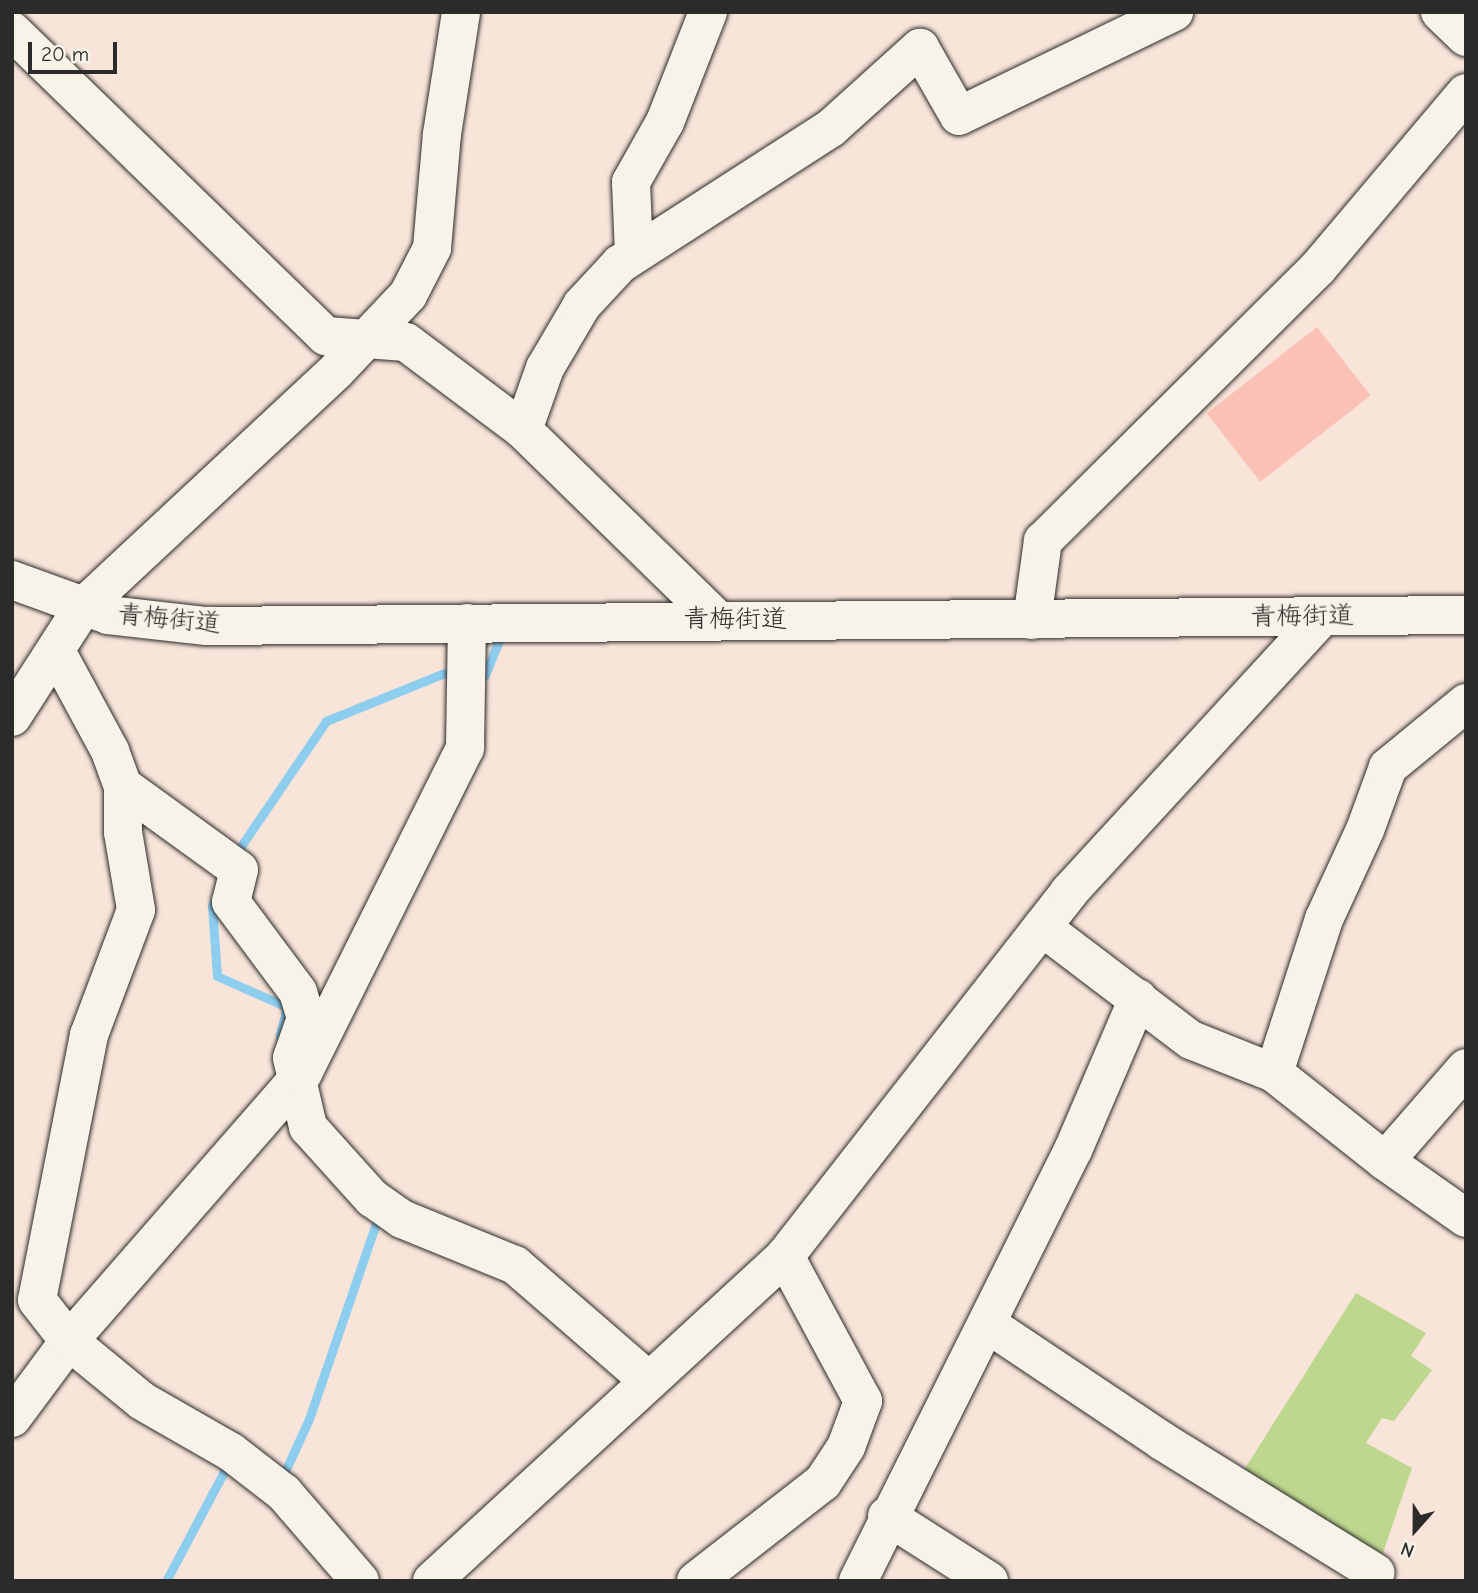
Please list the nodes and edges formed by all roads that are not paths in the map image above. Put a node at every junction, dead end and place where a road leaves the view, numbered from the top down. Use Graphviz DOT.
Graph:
graph roads {
  1 [pos="461,12"];
  2 [pos="708,12"];
  3 [pos="1174,12"];
  4 [pos="1440,12"];
  5 [pos="12,31"];
  6 [pos="1466,37"];
  7 [pos="1466,93"];
  8 [pos="634,254"];
  9 [pos="370,337"];
  10 [pos="523,430"];
  11 [pos="12,579"];
  12 [pos="83,607"];
  13 [pos="1466,615"];
  14 [pos="1322,617"];
  15 [pos="718,620"];
  16 [pos="1032,620"];
  17 [pos="467,624"];
  18 [pos="56,651"];
  19 [pos="1466,703"];
  20 [pos="12,717"];
  21 [pos="122,786"];
  22 [pos="1042,927"];
  23 [pos="1138,998"];
  24 [pos="1466,1068"];
  25 [pos="1274,1073"];
  26 [pos="295,1083"];
  27 [pos="1385,1161"];
  28 [pos="1466,1218"];
  29 [pos="785,1256"];
  30 [pos="989,1325"];
  31 [pos="69,1341"];
  32 [pos="649,1381"];
  33 [pos="12,1418"];
  34 [pos="887,1516"];
  35 [pos="1379,1578"];
  36 [pos="360,1581"];
  37 [pos="432,1581"];
  38 [pos="696,1581"];
  39 [pos="858,1581"];
  40 [pos="989,1581"];
  1 -- 9 [label="street"];
  2 -- 8 [label="street"];
  3 -- 8 [label="street"];
  4 -- 6 [label="street"];
  5 -- 9 [label="street"];
  7 -- 16 [label="street"];
  8 -- 10 [label="street"];
  9 -- 10 [label="street"];
  9 -- 12 [label="street"];
  10 -- 15 [label="street"];
  11 -- 12 [label="street, 青梅街道"];
  12 -- 17 [label="street, 青梅街道"];
  12 -- 18 [label="street"];
  13 -- 14 [label="street, 青梅街道"];
  14 -- 16 [label="street, 青梅街道"];
  14 -- 22 [label="street"];
  15 -- 16 [label="street, 青梅街道"];
  15 -- 17 [label="street, 青梅街道"];
  17 -- 26 [label="street"];
  18 -- 20 [label="street"];
  18 -- 21 [label="street"];
  19 -- 25 [label="street"];
  21 -- 26 [label="street"];
  21 -- 31 [label="street"];
  22 -- 23 [label="street"];
  22 -- 29 [label="street"];
  23 -- 25 [label="street"];
  23 -- 30 [label="street"];
  24 -- 27 [label="street"];
  25 -- 27 [label="street"];
  26 -- 31 [label="street"];
  26 -- 32 [label="street"];
  27 -- 28 [label="street"];
  29 -- 32 [label="street"];
  29 -- 38 [label="street"];
  30 -- 34 [label="street"];
  30 -- 35 [label="street"];
  31 -- 33 [label="street"];
  31 -- 36 [label="street"];
  32 -- 37 [label="street"];
  34 -- 39 [label="street"];
  34 -- 40 [label="street"];
}
